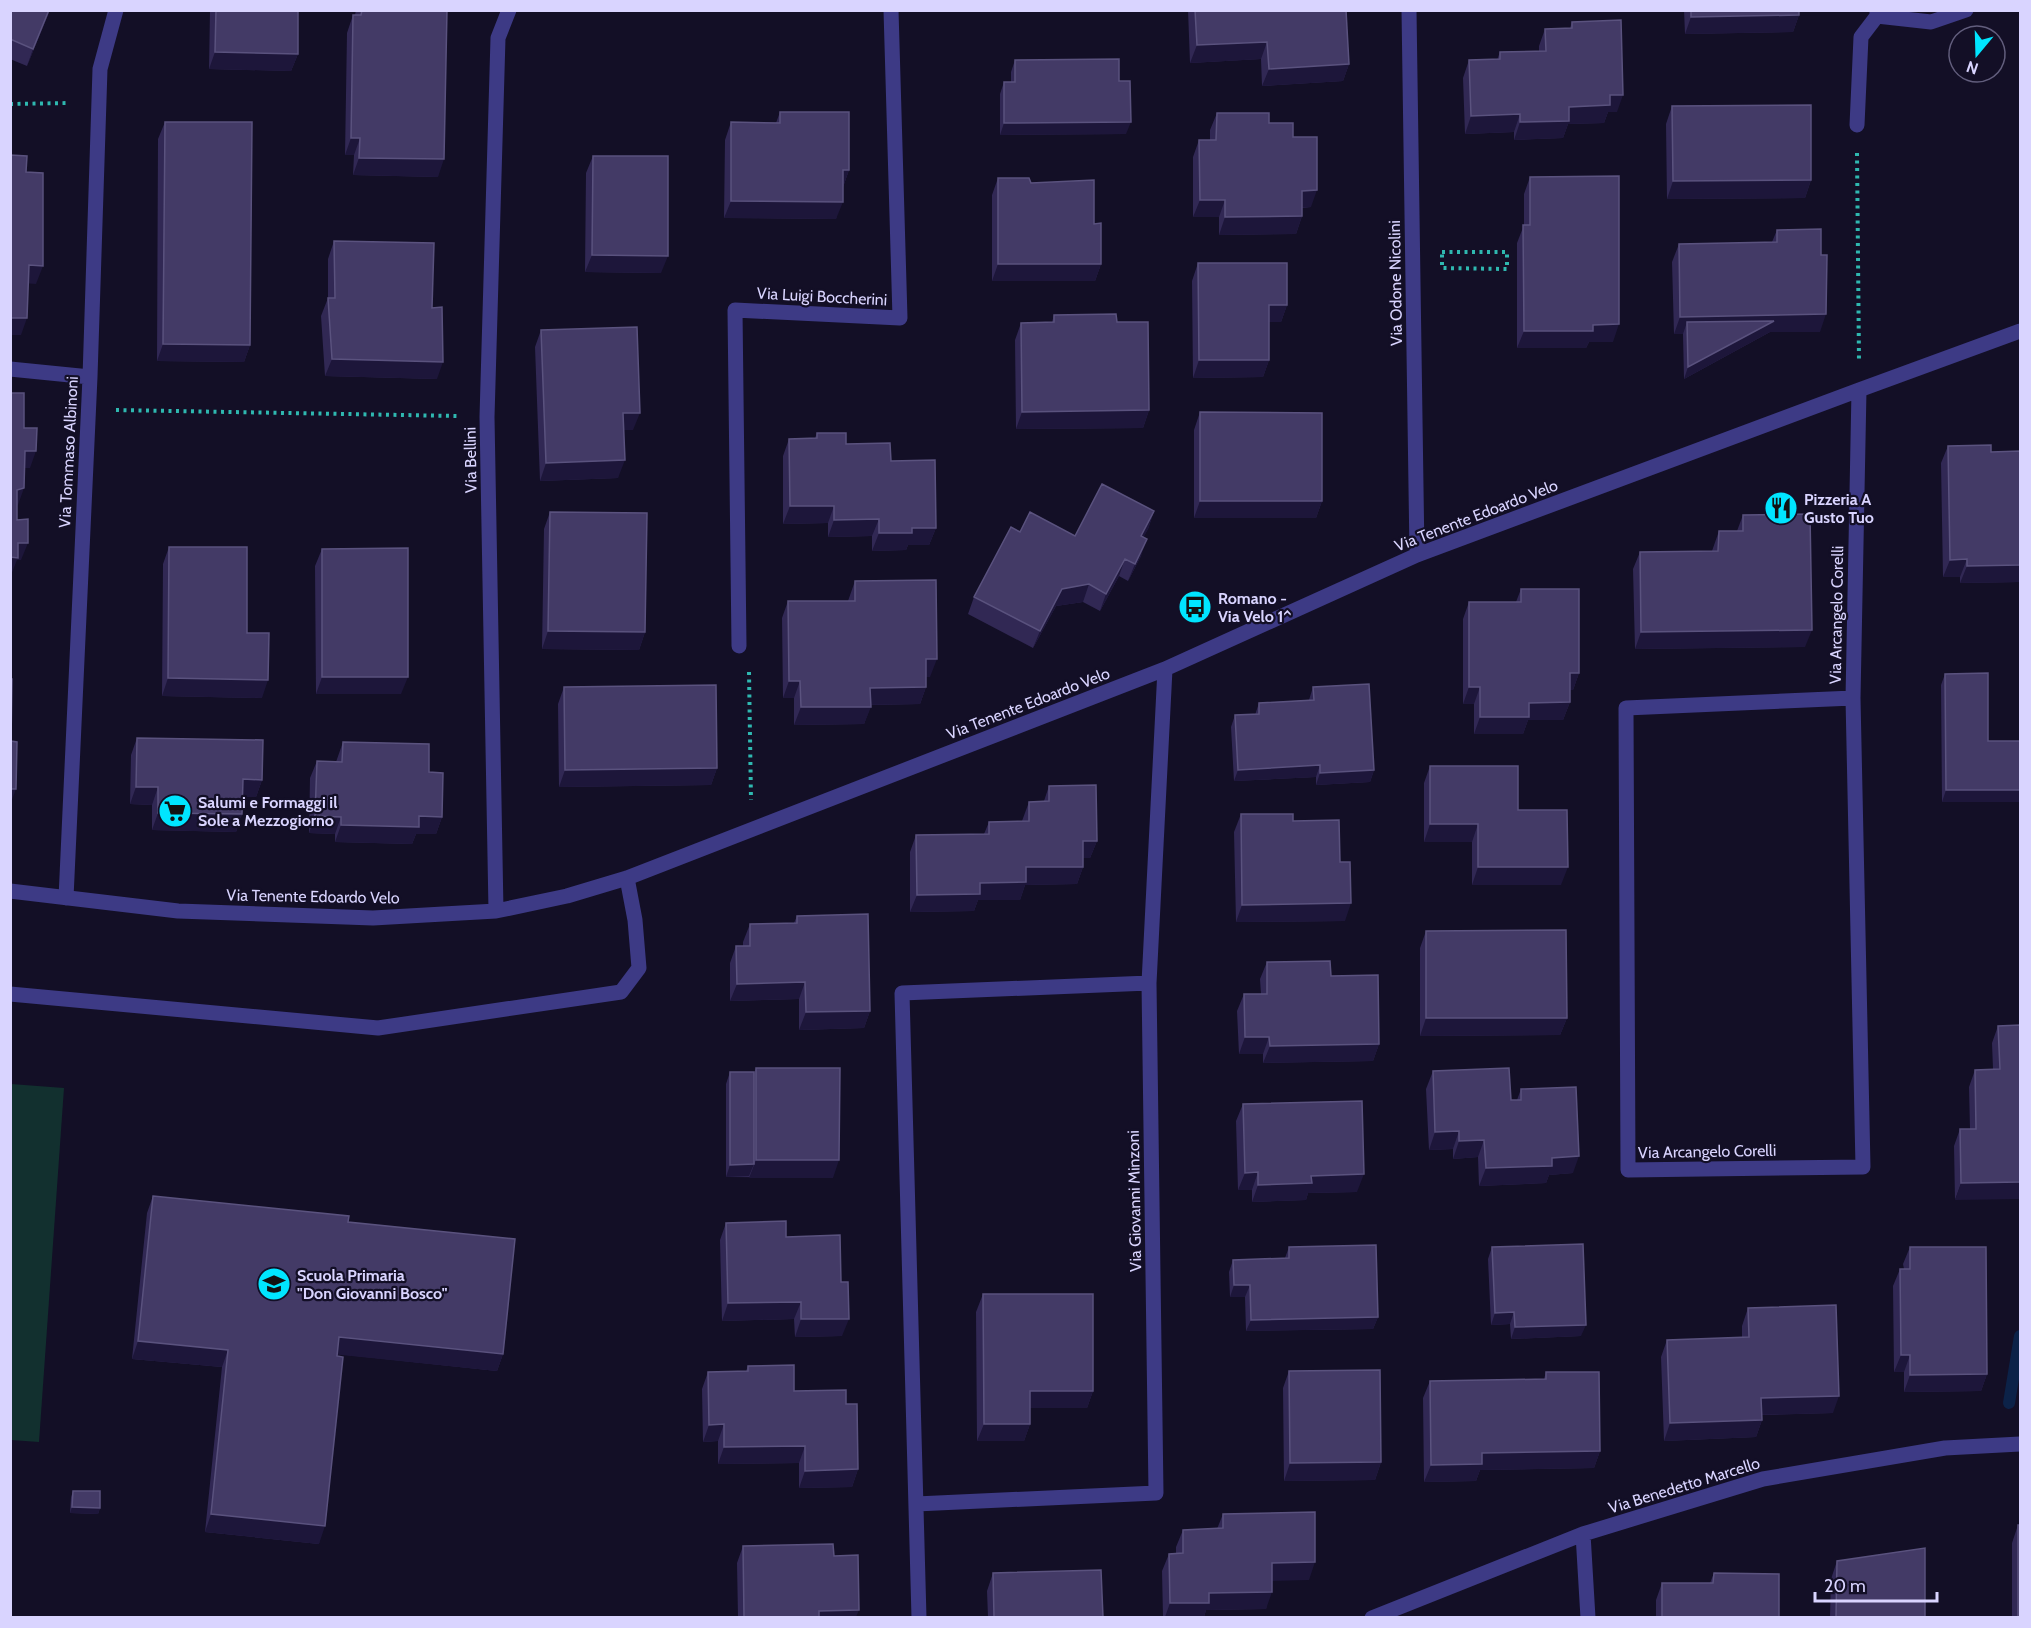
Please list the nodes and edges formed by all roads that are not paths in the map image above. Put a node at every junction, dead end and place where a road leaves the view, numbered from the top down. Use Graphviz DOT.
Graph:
graph roads {
  1 [pos="116,10"];
  2 [pos="509,10"];
  3 [pos="891,10"];
  4 [pos="1409,10"];
  5 [pos="1966,10"];
  6 [pos="1877,14"];
  7 [pos="1857,125"];
  8 [pos="2020,332"];
  9 [pos="10,369"];
  10 [pos="90,376"];
  11 [pos="1859,390"];
  12 [pos="1417,555"];
  13 [pos="739,646"];
  14 [pos="1166,669"];
  15 [pos="1853,698"];
  16 [pos="627,878"];
  17 [pos="10,891"];
  18 [pos="66,898"];
  19 [pos="496,911"];
  20 [pos="1149,983"];
  21 [pos="10,994"];
  22 [pos="2020,1444"];
  23 [pos="916,1504"];
  24 [pos="1583,1534"];
  25 [pos="919,1617"];
  26 [pos="1372,1617"];
  27 [pos="1588,1617"];
  1 -- 10 [label="street, Via Tommaso Albinoni"];
  2 -- 19 [label="street, Via Bellini"];
  3 -- 13 [label="street, Via Luigi Boccherini"];
  4 -- 12 [label="street, Via Odone Nicolini"];
  5 -- 6 [label="street"];
  6 -- 7 [label="street"];
  8 -- 11 [label="street, Via Tenente Edoardo Velo"];
  9 -- 10 [label="street"];
  10 -- 18 [label="street, Via Tommaso Albinoni"];
  11 -- 12 [label="street, Via Tenente Edoardo Velo"];
  11 -- 15 [label="street, Via Arcangelo Corelli"];
  12 -- 14 [label="street, Via Tenente Edoardo Velo"];
  14 -- 16 [label="street, Via Tenente Edoardo Velo"];
  14 -- 20 [label="street, Via Giovanni Minzoni"];
  15 -- 15 [label="street, Via Arcangelo Corelli"];
  16 -- 19 [label="street, Via Tenente Edoardo Velo"];
  16 -- 21 [label="street"];
  17 -- 18 [label="street, Via Tenente Edoardo Velo"];
  18 -- 19 [label="street, Via Tenente Edoardo Velo"];
  20 -- 23 [label="street, Via Giovanni Minzoni"];
  20 -- 23 [label="street"];
  22 -- 24 [label="street, Via Benedetto Marcello"];
  23 -- 25 [label="street"];
  24 -- 26 [label="street, Via Benedetto Marcello"];
  24 -- 27 [label="street"];
}
